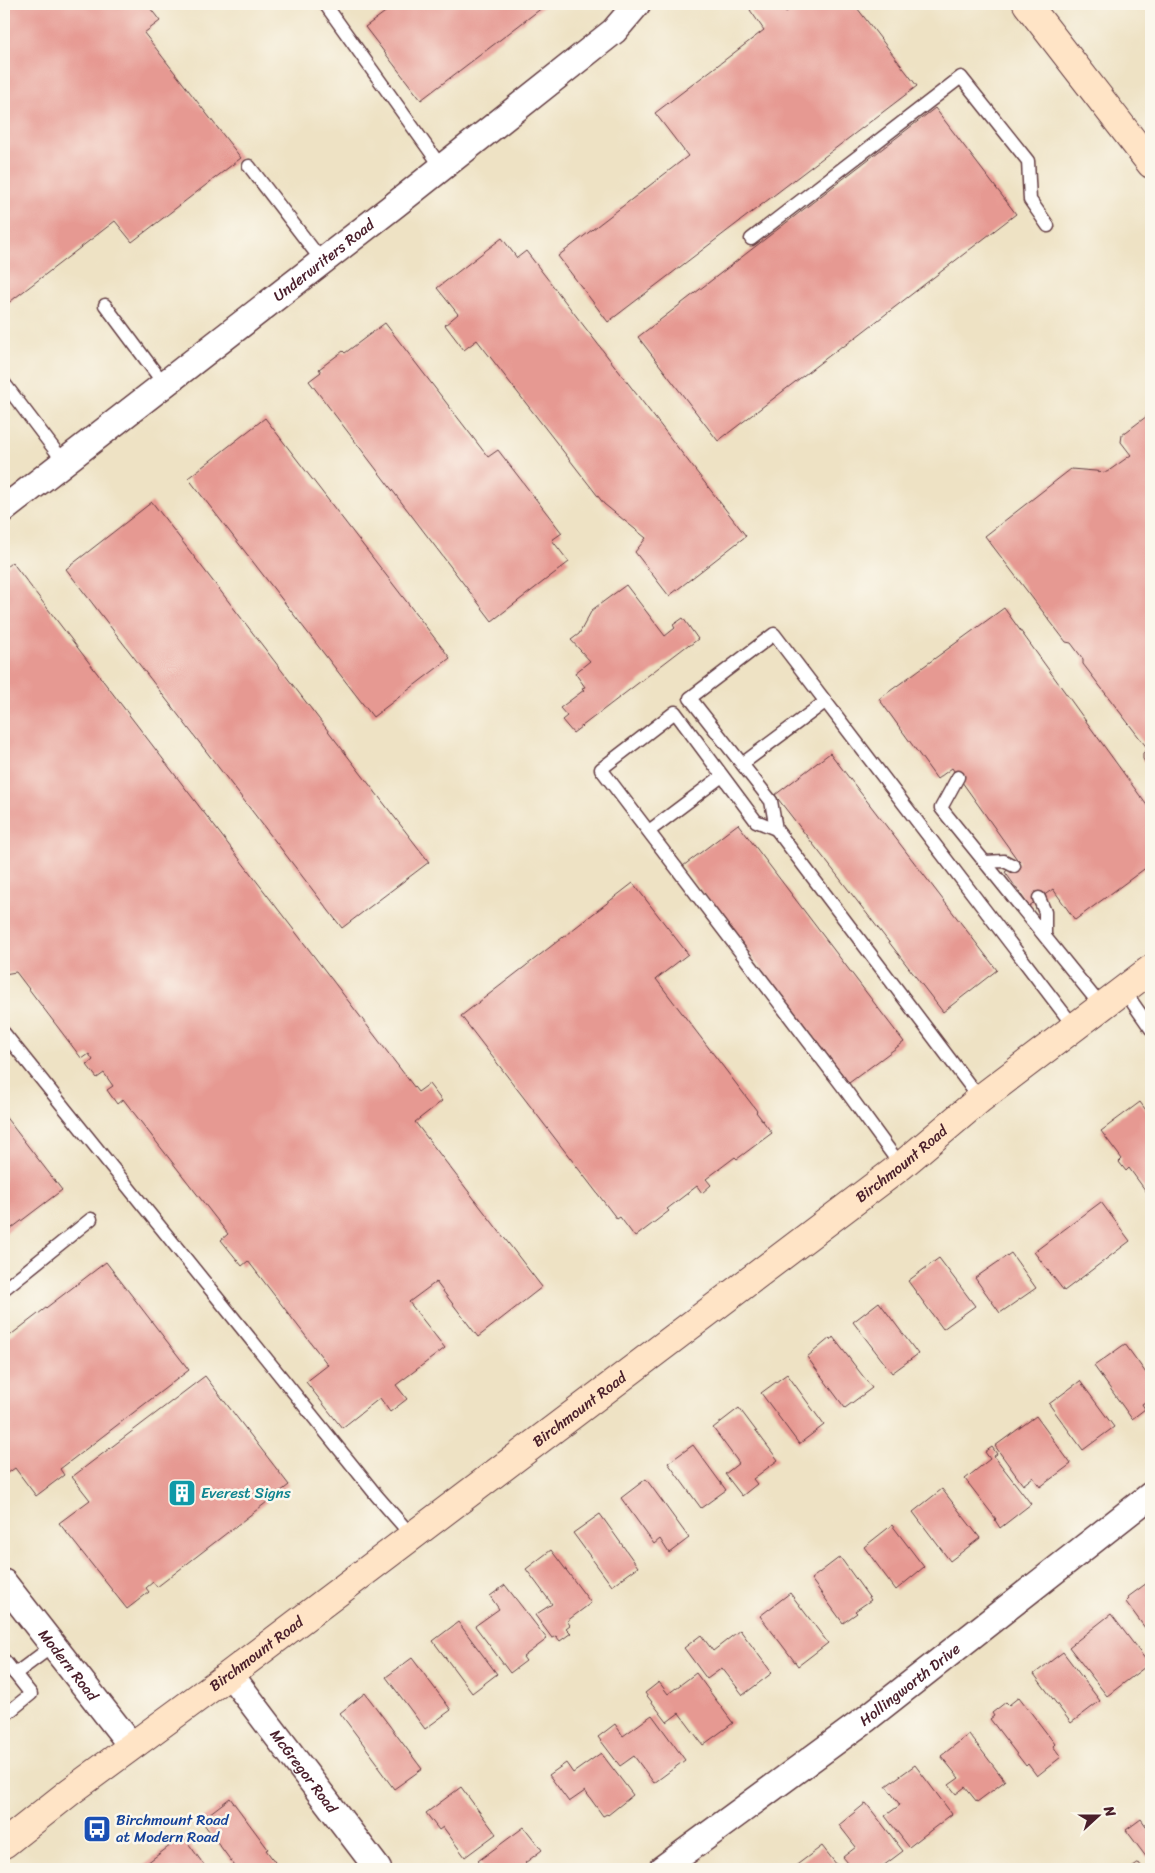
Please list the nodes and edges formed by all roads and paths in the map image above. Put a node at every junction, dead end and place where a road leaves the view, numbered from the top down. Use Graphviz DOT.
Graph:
graph roads {
  1 [pos="325,4"];
  2 [pos="637,4"];
  3 [pos="1028,4"];
  4 [pos="1151,164"];
  5 [pos="249,166"];
  6 [pos="442,168"];
  7 [pos="1048,226"];
  8 [pos="751,238"];
  9 [pos="322,261"];
  10 [pos="105,305"];
  11 [pos="4,383"];
  12 [pos="164,384"];
  13 [pos="64,462"];
  14 [pos="4,509"];
  15 [pos="825,702"];
  16 [pos="742,764"];
  17 [pos="722,776"];
  18 [pos="958,777"];
  19 [pos="776,829"];
  20 [pos="648,831"];
  21 [pos="985,862"];
  22 [pos="1014,866"];
  23 [pos="1039,898"];
  24 [pos="1045,936"];
  25 [pos="1151,968"];
  26 [pos="1123,989"];
  27 [pos="1101,1006"];
  28 [pos="1074,1028"];
  29 [pos="1151,1029"];
  30 [pos="4,1032"];
  31 [pos="980,1099"];
  32 [pos="902,1166"];
  33 [pos="91,1220"];
  34 [pos="4,1289"];
  35 [pos="1151,1494"];
  36 [pos="412,1536"];
  37 [pos="4,1583"];
  38 [pos="54,1645"];
  39 [pos="4,1660"];
  40 [pos="15,1674"];
  41 [pos="230,1674"];
  42 [pos="4,1716"];
  43 [pos="132,1745"];
  44 [pos="4,1844"];
  45 [pos="378,1869"];
  46 [pos="662,1869"];
  1 -- 6 [label="lane"];
  2 -- 6 [label="street, Underwriters Road"];
  3 -- 4 [label="main road"];
  5 -- 9 [label="lane"];
  6 -- 9 [label="street, Underwriters Road"];
  7 -- 8 [label="lane"];
  9 -- 12 [label="street, Underwriters Road"];
  10 -- 12 [label="lane"];
  11 -- 13 [label="lane"];
  12 -- 13 [label="street, Underwriters Road"];
  13 -- 14 [label="street, Underwriters Road"];
  15 -- 16 [label="lane"];
  15 -- 16 [label="lane"];
  15 -- 28 [label="lane"];
  16 -- 19 [label="lane"];
  17 -- 19 [label="lane"];
  17 -- 20 [label="lane"];
  17 -- 20 [label="lane"];
  18 -- 21 [label="lane"];
  19 -- 31 [label="lane"];
  20 -- 32 [label="lane"];
  21 -- 22 [label="lane"];
  21 -- 24 [label="lane"];
  23 -- 24 [label="lane"];
  24 -- 27 [label="lane"];
  25 -- 26 [label="main road, Birchmount Road"];
  26 -- 27 [label="main road, Birchmount Road"];
  26 -- 29 [label="lane"];
  27 -- 28 [label="main road, Birchmount Road"];
  28 -- 31 [label="main road, Birchmount Road"];
  30 -- 36 [label="lane"];
  31 -- 32 [label="main road, Birchmount Road"];
  32 -- 36 [label="main road, Birchmount Road"];
  33 -- 34 [label="lane"];
  35 -- 46 [label="street, Hollingworth Drive"];
  36 -- 41 [label="main road, Birchmount Road"];
  37 -- 38 [label="street, Modern Road"];
  38 -- 40 [label="lane"];
  38 -- 43 [label="street, Modern Road"];
  39 -- 40 [label="lane"];
  40 -- 42 [label="lane"];
  41 -- 43 [label="main road, Birchmount Road"];
  41 -- 45 [label="street, McGregor Road"];
  43 -- 44 [label="main road, Birchmount Road"];
}
